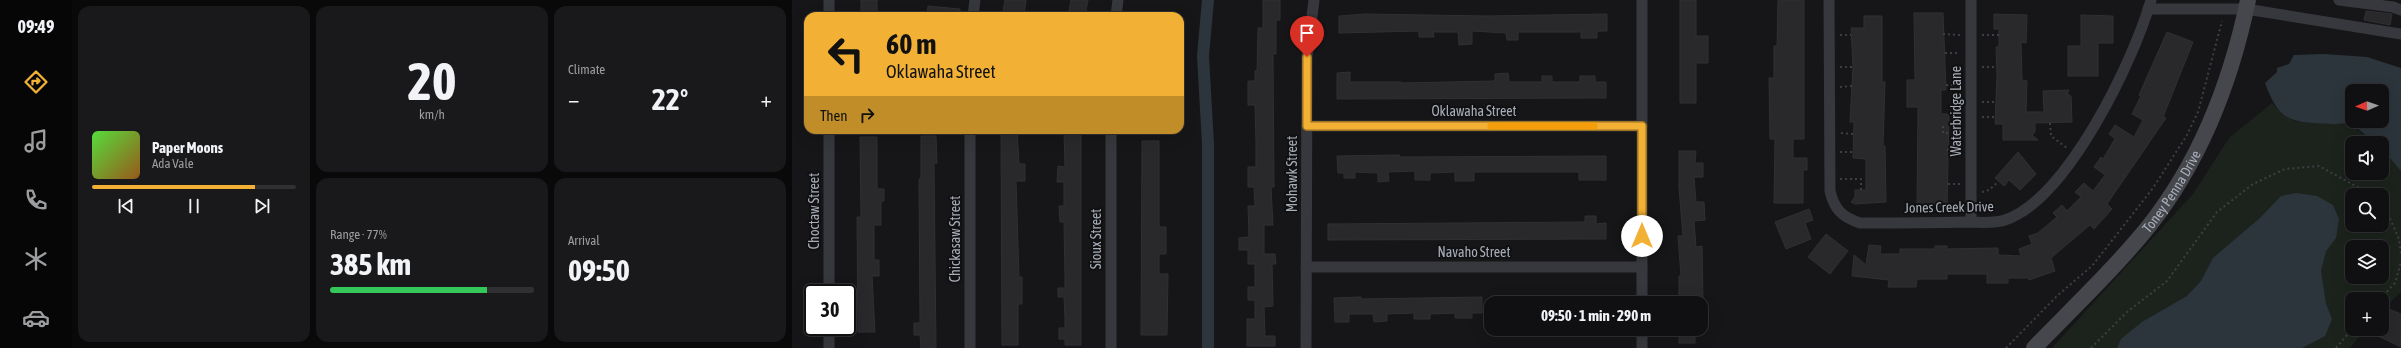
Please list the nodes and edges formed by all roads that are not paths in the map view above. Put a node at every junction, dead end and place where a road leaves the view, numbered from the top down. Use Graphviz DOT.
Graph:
graph roads {
  1 [pos="829,0"];
  2 [pos="975,0"];
  3 [pos="1118,0"];
  4 [pos="1314,0"];
  5 [pos="1642,0"];
  6 [pos="1829,0"];
  7 [pos="1971,0"];
  8 [pos="2340,0"];
  9 [pos="2150,5"];
  10 [pos="2247,5"];
  11 [pos="2401,10"];
  12 [pos="829,12"];
  13 [pos="974,12"];
  14 [pos="1116,12"];
  15 [pos="2401,34"];
  16 [pos="1307,126"];
  17 [pos="1642,126"];
  18 [pos="829,134"];
  19 [pos="970,134"];
  20 [pos="1111,134"];
  21 [pos="1971,222"];
  22 [pos="1306,267"];
  23 [pos="1642,267"];
  24 [pos="829,284"];
  25 [pos="1642,296"];
  26 [pos="829,336"];
  27 [pos="1642,336"];
  28 [pos="829,348"];
  29 [pos="970,348"];
  30 [pos="1111,348"];
  31 [pos="1306,348"];
  32 [pos="1642,348"];
  33 [pos="2034,348"];
  1 -- 12 [label="street"];
  2 -- 13 [label="street"];
  3 -- 14 [label="street"];
  4 -- 16 [label="street, Mohawk Street"];
  5 -- 17 [label="street"];
  6 -- 21 [label="street, Jones Creek Drive"];
  7 -- 21 [label="street, Waterbridge Lane"];
  8 -- 11 [label="street"];
  9 -- 10 [label="street"];
  9 -- 21 [label="street, Jones Creek Drive"];
  10 -- 15 [label="street"];
  10 -- 33 [label="street, Toney Penna Drive"];
  16 -- 17 [label="street, Oklawaha Street"];
  16 -- 22 [label="street, Mohawk Street"];
  17 -- 23 [label="street"];
  18 -- 24 [label="street, Choctaw Street"];
  19 -- 29 [label="street, Chickasaw Street"];
  20 -- 30 [label="street, Sioux Street"];
  22 -- 23 [label="street, Navaho Street"];
  22 -- 31 [label="street, Mohawk Street"];
  23 -- 25 [label="street"];
  26 -- 28 [label="street"];
  27 -- 32 [label="street"];
}
